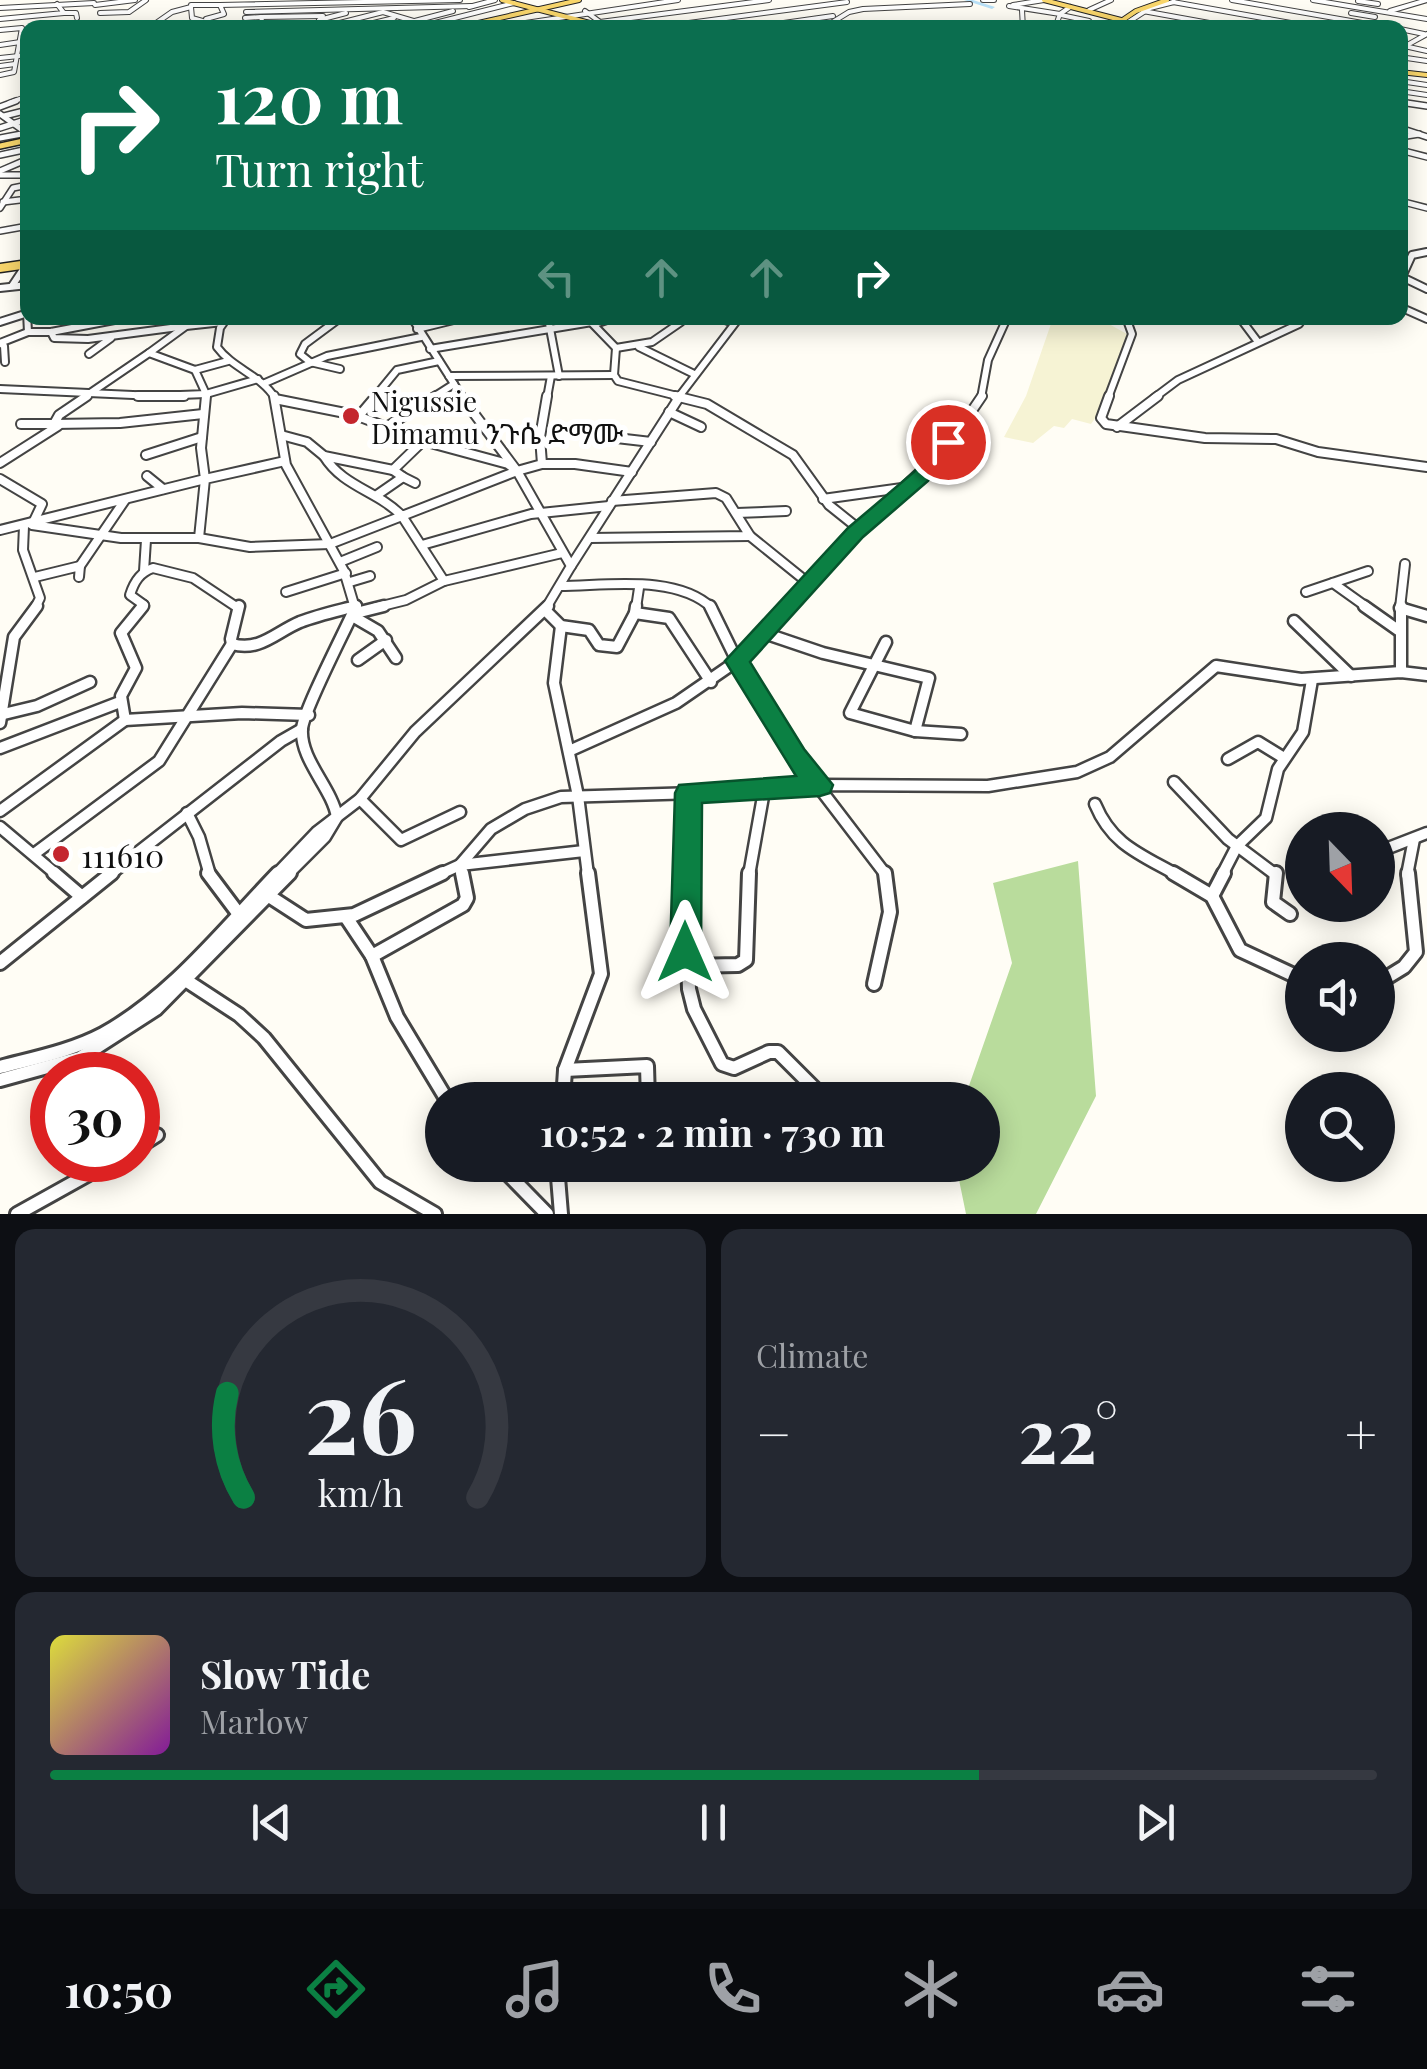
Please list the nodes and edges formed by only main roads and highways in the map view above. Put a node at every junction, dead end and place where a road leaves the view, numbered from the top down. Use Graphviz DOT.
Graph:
graph roads {
  1 [pos="499,0"];
  2 [pos="575,0"];
  3 [pos="1046,0"];
  4 [pos="1167,1"];
  5 [pos="535,8"];
  6 [pos="1090,11"];
  7 [pos="1118,19"];
  8 [pos="487,20"];
  9 [pos="488,20"];
  10 [pos="577,20"];
  11 [pos="1122,20"];
  1 -- 5 [label="main road"];
  2 -- 5 [label="main road"];
  3 -- 6 [label="main road"];
  3 -- 6 [label="main road"];
  4 -- 7 [label="main road"];
  5 -- 8 [label="main road"];
  5 -- 9 [label="main road"];
  5 -- 10 [label="main road"];
  6 -- 7 [label="main road"];
  6 -- 7 [label="main road"];
  7 -- 11 [label="main road"];
}
